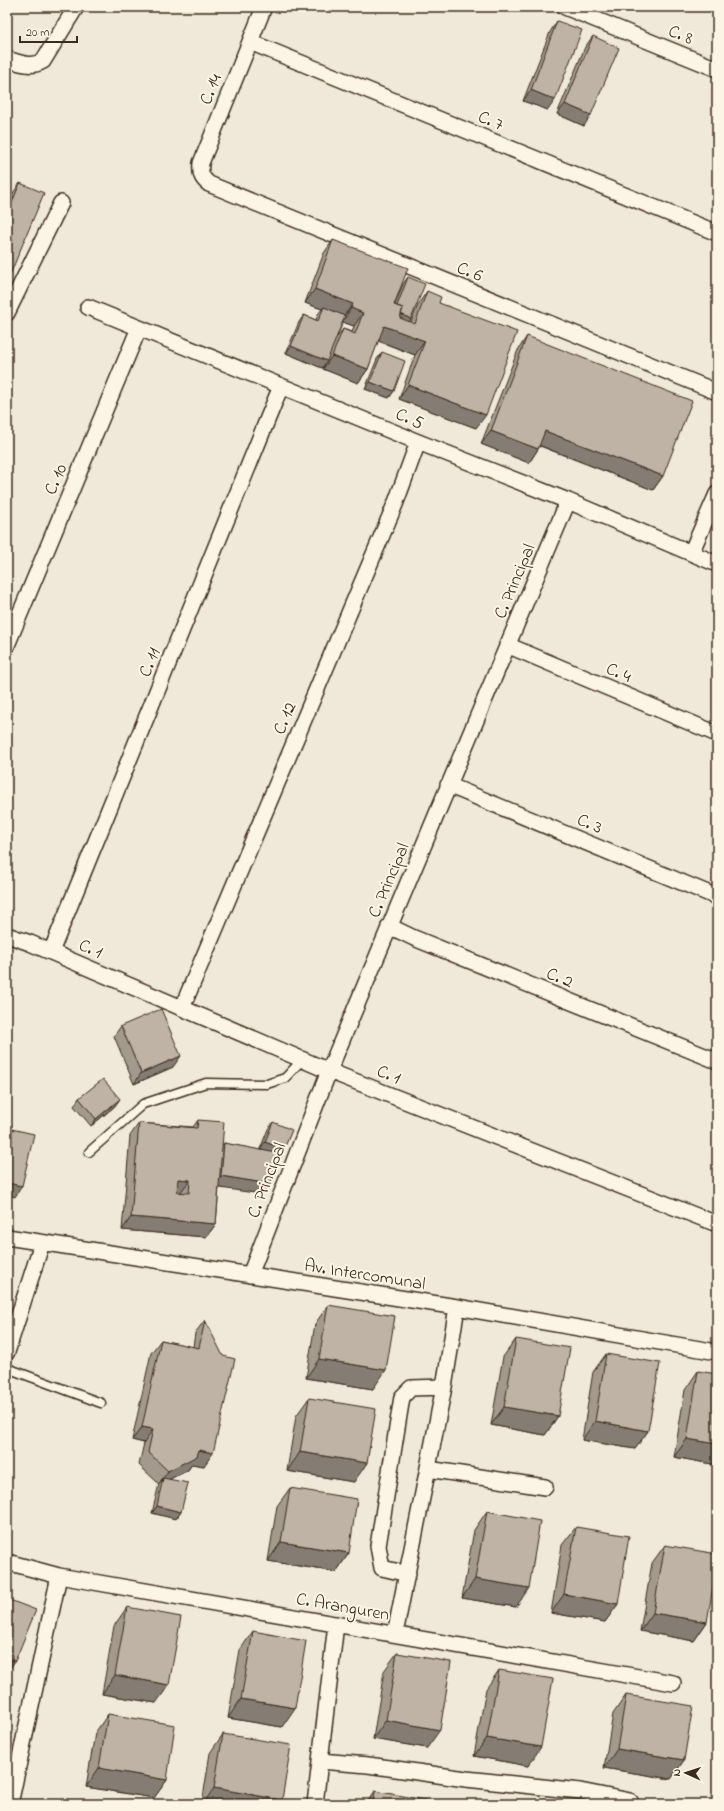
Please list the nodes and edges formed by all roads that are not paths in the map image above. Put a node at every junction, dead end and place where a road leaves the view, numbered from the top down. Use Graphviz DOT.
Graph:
graph roads {
  1 [pos="76,7"];
  2 [pos="264,7"];
  3 [pos="565,7"];
  4 [pos="250,42"];
  5 [pos="7,59"];
  6 [pos="717,69"];
  7 [pos="209,184"];
  8 [pos="61,203"];
  9 [pos="717,233"];
  10 [pos="88,307"];
  11 [pos="7,313"];
  12 [pos="139,328"];
  13 [pos="281,386"];
  14 [pos="717,392"];
  15 [pos="418,442"];
  16 [pos="717,494"];
  17 [pos="568,501"];
  18 [pos="691,553"];
  19 [pos="717,564"];
  20 [pos="7,645"];
  21 [pos="507,645"];
  22 [pos="717,734"];
  23 [pos="448,785"];
  24 [pos="717,897"];
  25 [pos="390,926"];
  26 [pos="7,935"];
  27 [pos="51,952"];
  28 [pos="182,1008"];
  29 [pos="302,1060"];
  30 [pos="717,1062"];
  31 [pos="329,1071"];
  32 [pos="90,1152"];
  33 [pos="717,1224"];
  34 [pos="7,1237"];
  35 [pos="42,1242"];
  36 [pos="250,1275"];
  37 [pos="457,1307"];
  38 [pos="7,1352"];
  39 [pos="717,1352"];
  40 [pos="7,1368"];
  41 [pos="444,1387"];
  42 [pos="102,1402"];
  43 [pos="428,1469"];
  44 [pos="545,1487"];
  45 [pos="7,1562"];
  46 [pos="408,1574"];
  47 [pos="59,1576"];
  48 [pos="336,1624"];
  49 [pos="395,1634"];
  50 [pos="673,1683"];
  51 [pos="320,1762"];
  52 [pos="630,1801"];
  53 [pos="10,1804"];
  54 [pos="315,1804"];
  1 -- 5 [label="street"];
  2 -- 4 [label="street, C. 14"];
  3 -- 6 [label="street, C. 8"];
  4 -- 7 [label="street, C. 14"];
  4 -- 9 [label="street, C. 7"];
  7 -- 14 [label="street, C. 6"];
  8 -- 11 [label="street"];
  10 -- 12 [label="street, C. 5"];
  12 -- 13 [label="street, C. 5"];
  12 -- 20 [label="street, C. 10"];
  13 -- 15 [label="street, C. 5"];
  13 -- 27 [label="street, C. 11"];
  15 -- 17 [label="street, C. 5"];
  15 -- 28 [label="street, C. 12"];
  16 -- 18 [label="street"];
  17 -- 18 [label="street, C. 5"];
  17 -- 21 [label="street, C. Principal"];
  18 -- 19 [label="street, C. 5"];
  21 -- 22 [label="street, C. 4"];
  21 -- 23 [label="street, C. Principal"];
  23 -- 24 [label="street, C. 3"];
  23 -- 25 [label="street, C. Principal"];
  25 -- 30 [label="street, C. 2"];
  25 -- 31 [label="street, C. Principal"];
  26 -- 27 [label="street"];
  27 -- 28 [label="street, C. 1"];
  28 -- 29 [label="street, C. 1"];
  29 -- 31 [label="street, C. 1"];
  29 -- 32 [label="lane"];
  31 -- 33 [label="street, C. 1"];
  31 -- 36 [label="street, C. Principal"];
  34 -- 35 [label="street, Av. Intercomunal"];
  35 -- 36 [label="street, Av. Intercomunal"];
  35 -- 38 [label="street"];
  36 -- 37 [label="street, Av. Intercomunal"];
  37 -- 39 [label="street, Av. Intercomunal"];
  37 -- 41 [label="street"];
  40 -- 42 [label="lane"];
  41 -- 43 [label="street"];
  41 -- 46 [label="street"];
  43 -- 44 [label="street"];
  43 -- 46 [label="street"];
  45 -- 47 [label="street, C. Aranguren"];
  46 -- 49 [label="street"];
  47 -- 48 [label="street, C. Aranguren"];
  47 -- 53 [label="street"];
  48 -- 49 [label="street, C. Aranguren"];
  48 -- 51 [label="street"];
  49 -- 50 [label="street, C. Aranguren"];
  51 -- 52 [label="street"];
  51 -- 54 [label="street"];
}
